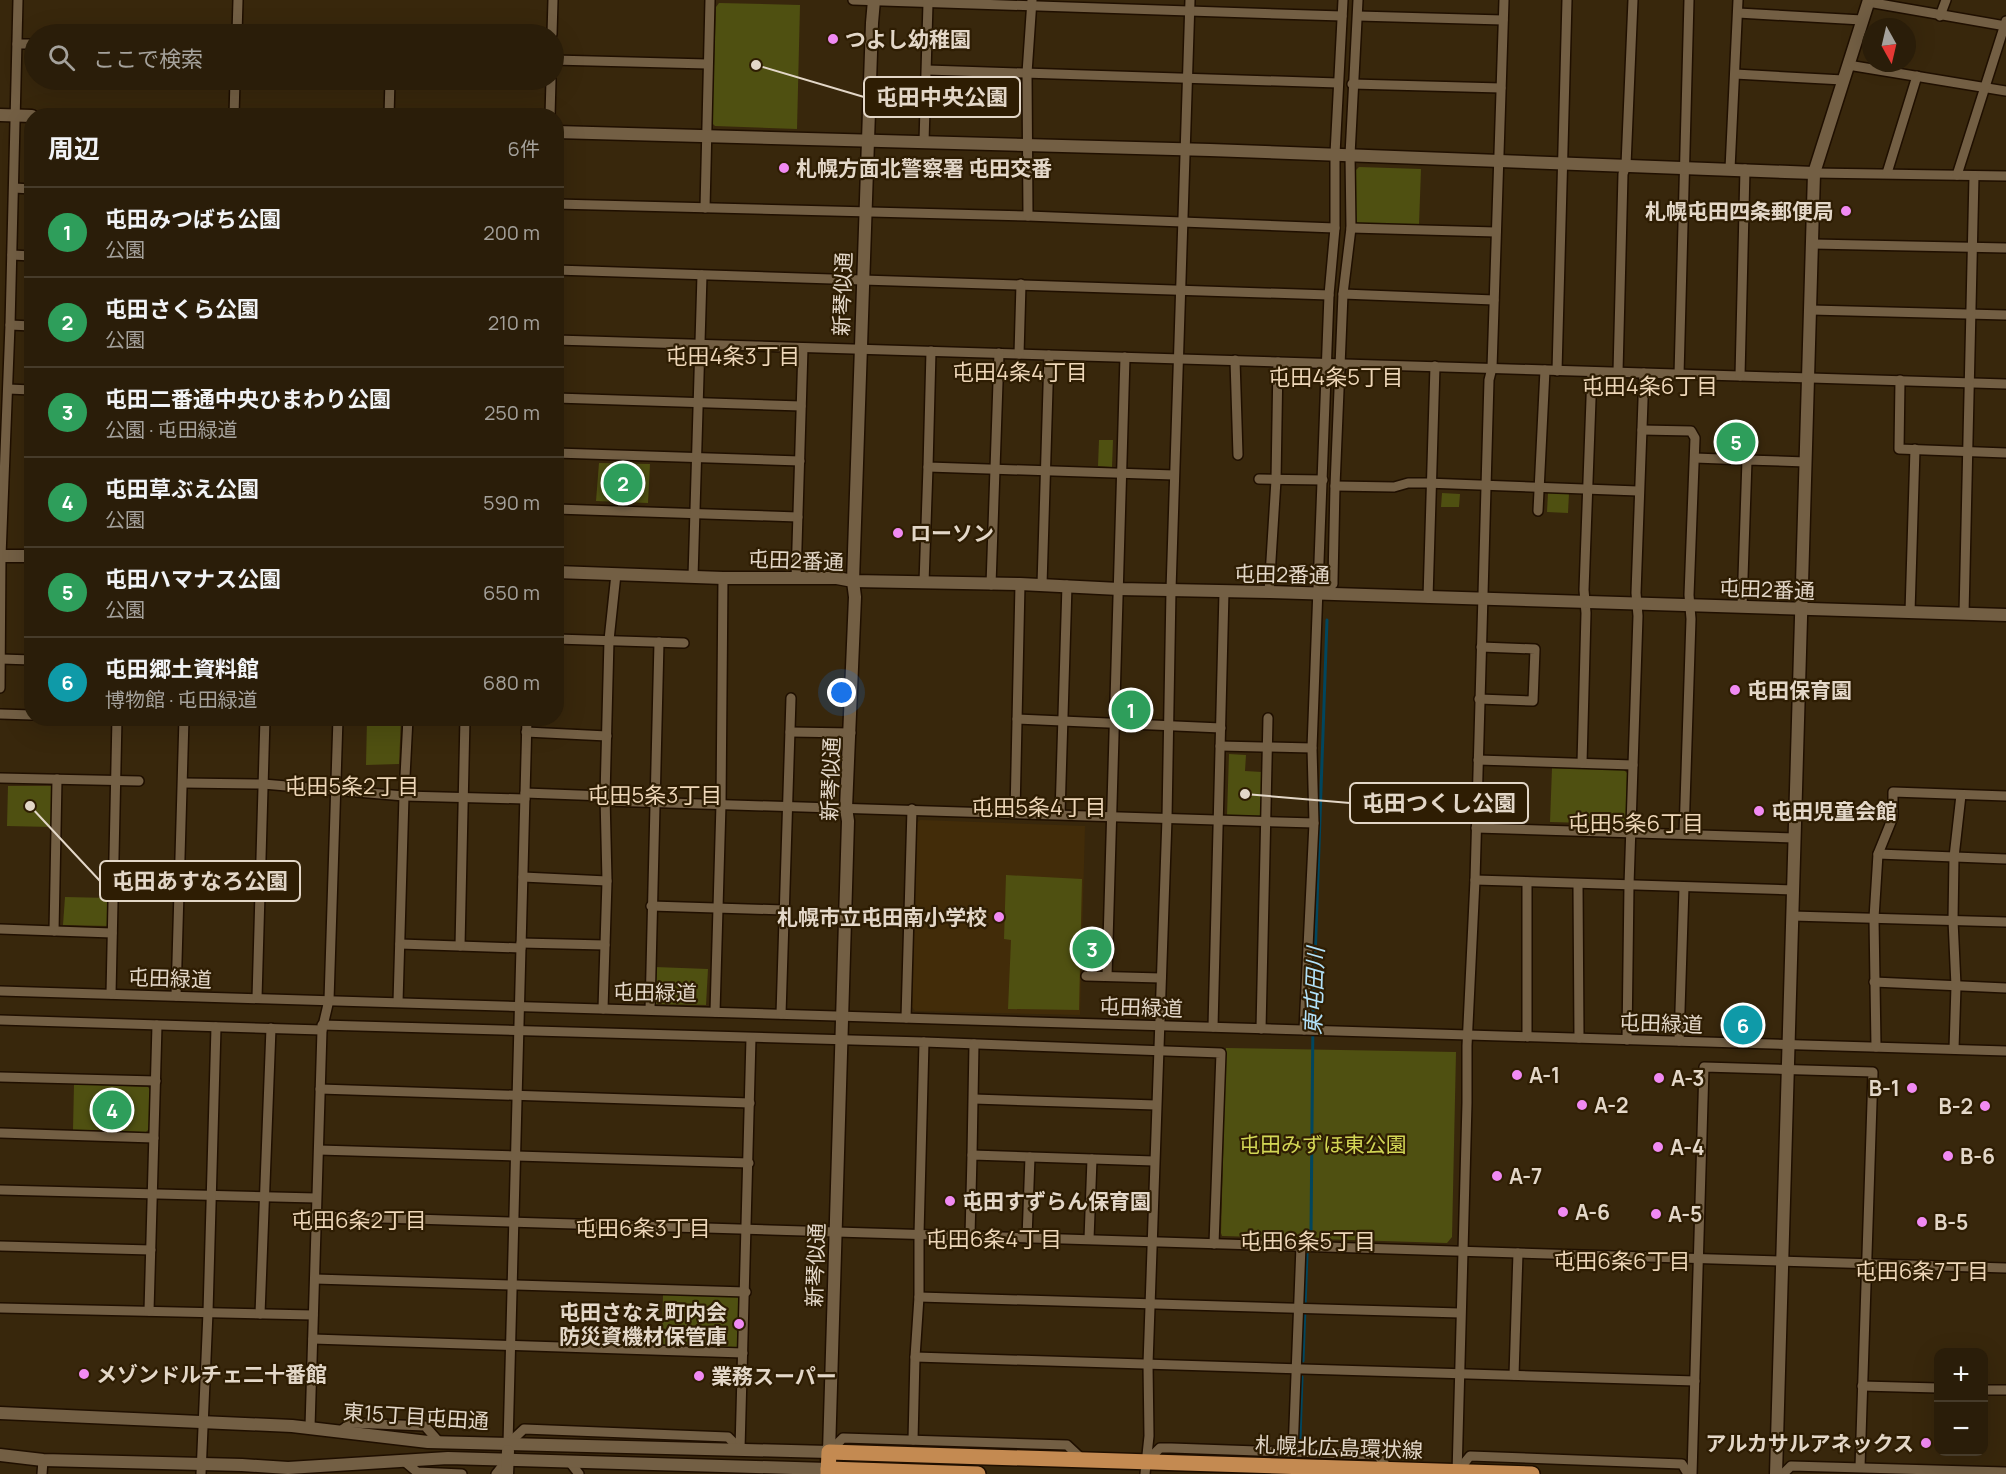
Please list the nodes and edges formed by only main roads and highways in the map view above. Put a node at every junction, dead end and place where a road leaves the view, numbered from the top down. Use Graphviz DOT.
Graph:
graph roads {
  1 [pos="1145,1468"];
  2 [pos="826,1472"];
  3 [pos="912,1473"];
  4 [pos="1457,1473"];
  5 [pos="978,1474"];
  6 [pos="1532,1474"];
  1 -- 2 [label="main road"];
  1 -- 4 [label="main road, 札幌北広島環状線"];
  2 -- 3 [label="main road"];
  3 -- 5 [label="main road"];
  4 -- 6 [label="main road, 札幌北広島環状線"];
}
